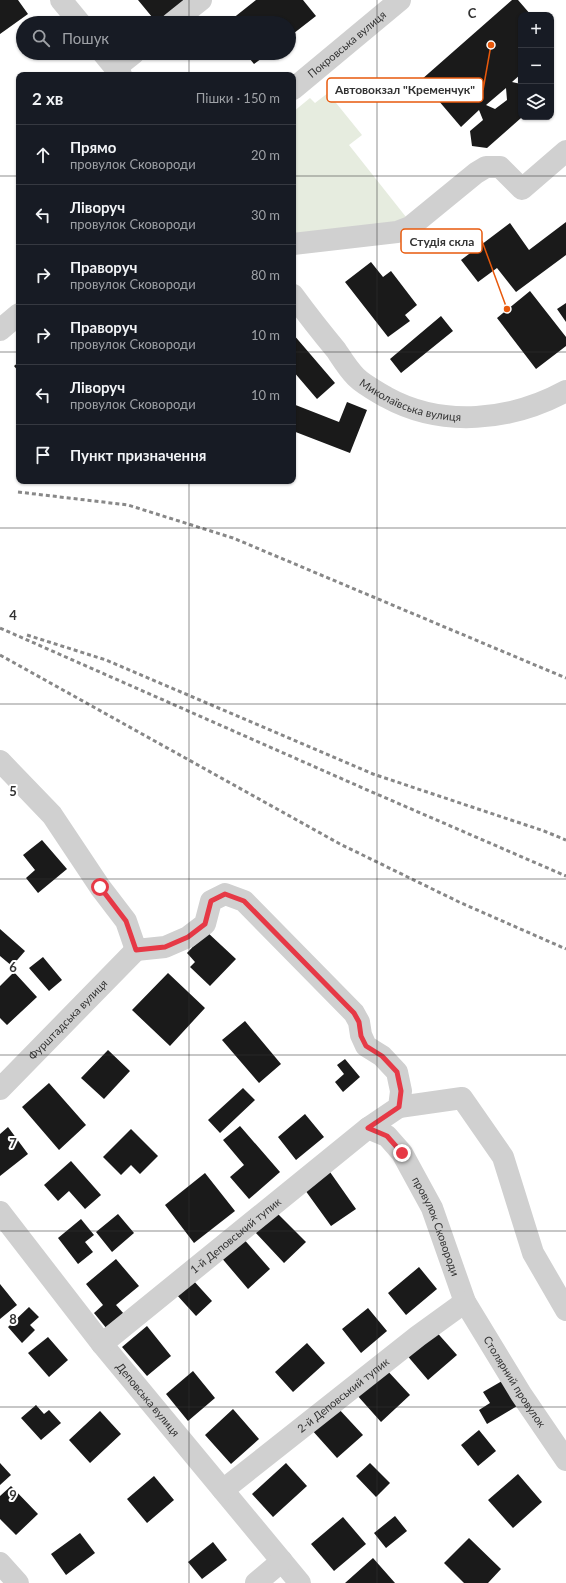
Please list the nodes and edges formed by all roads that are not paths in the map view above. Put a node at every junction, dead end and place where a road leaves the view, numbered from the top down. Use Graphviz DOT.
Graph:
graph roads {
  1 [pos="61,0"];
  2 [pos="201,0"];
  3 [pos="400,0"];
  4 [pos="74,16"];
  5 [pos="181,16"];
  6 [pos="122,60"];
  7 [pos="113,65"];
  8 [pos="296,87"];
  9 [pos="566,152"];
  10 [pos="296,244"];
  11 [pos="296,299"];
  12 [pos="16,317"];
  13 [pos="0,330"];
  14 [pos="566,391"];
  15 [pos="0,761"];
  16 [pos="136,950"];
  17 [pos="0,1089"];
  18 [pos="399,1107"];
  19 [pos="368,1128"];
  20 [pos="0,1212"];
  21 [pos="465,1302"];
  22 [pos="566,1310"];
  23 [pos="102,1344"];
  24 [pos="566,1460"];
  25 [pos="224,1490"];
  26 [pos="282,1561"];
  27 [pos="0,1563"];
  28 [pos="18,1583"];
  29 [pos="256,1583"];
  30 [pos="300,1583"];
  1 -- 4 [label="street"];
  2 -- 5 [label="street"];
  3 -- 8 [label="street, Покровська вулиця"];
  6 -- 7 [label="street"];
  9 -- 10 [label="street"];
  11 -- 14 [label="street, Миколаївська вулиця"];
  12 -- 13 [label="street"];
  15 -- 16 [label="street"];
  16 -- 17 [label="street, Фурштадська вулиця"];
  16 -- 18 [label="street"];
  18 -- 19 [label="street"];
  18 -- 22 [label="street"];
  19 -- 21 [label="street, провулок Сковороди"];
  19 -- 23 [label="street, 1-й Деповський тупик"];
  20 -- 23 [label="street, Деповська вулиця"];
  21 -- 24 [label="street, Столярний провулок"];
  21 -- 25 [label="street, 2-й Деповський тупик"];
  23 -- 25 [label="street, Деповська вулиця"];
  25 -- 26 [label="street, Деповська вулиця"];
  26 -- 29 [label="street"];
  26 -- 30 [label="street, Деповська вулиця"];
  27 -- 28 [label="street"];
}
